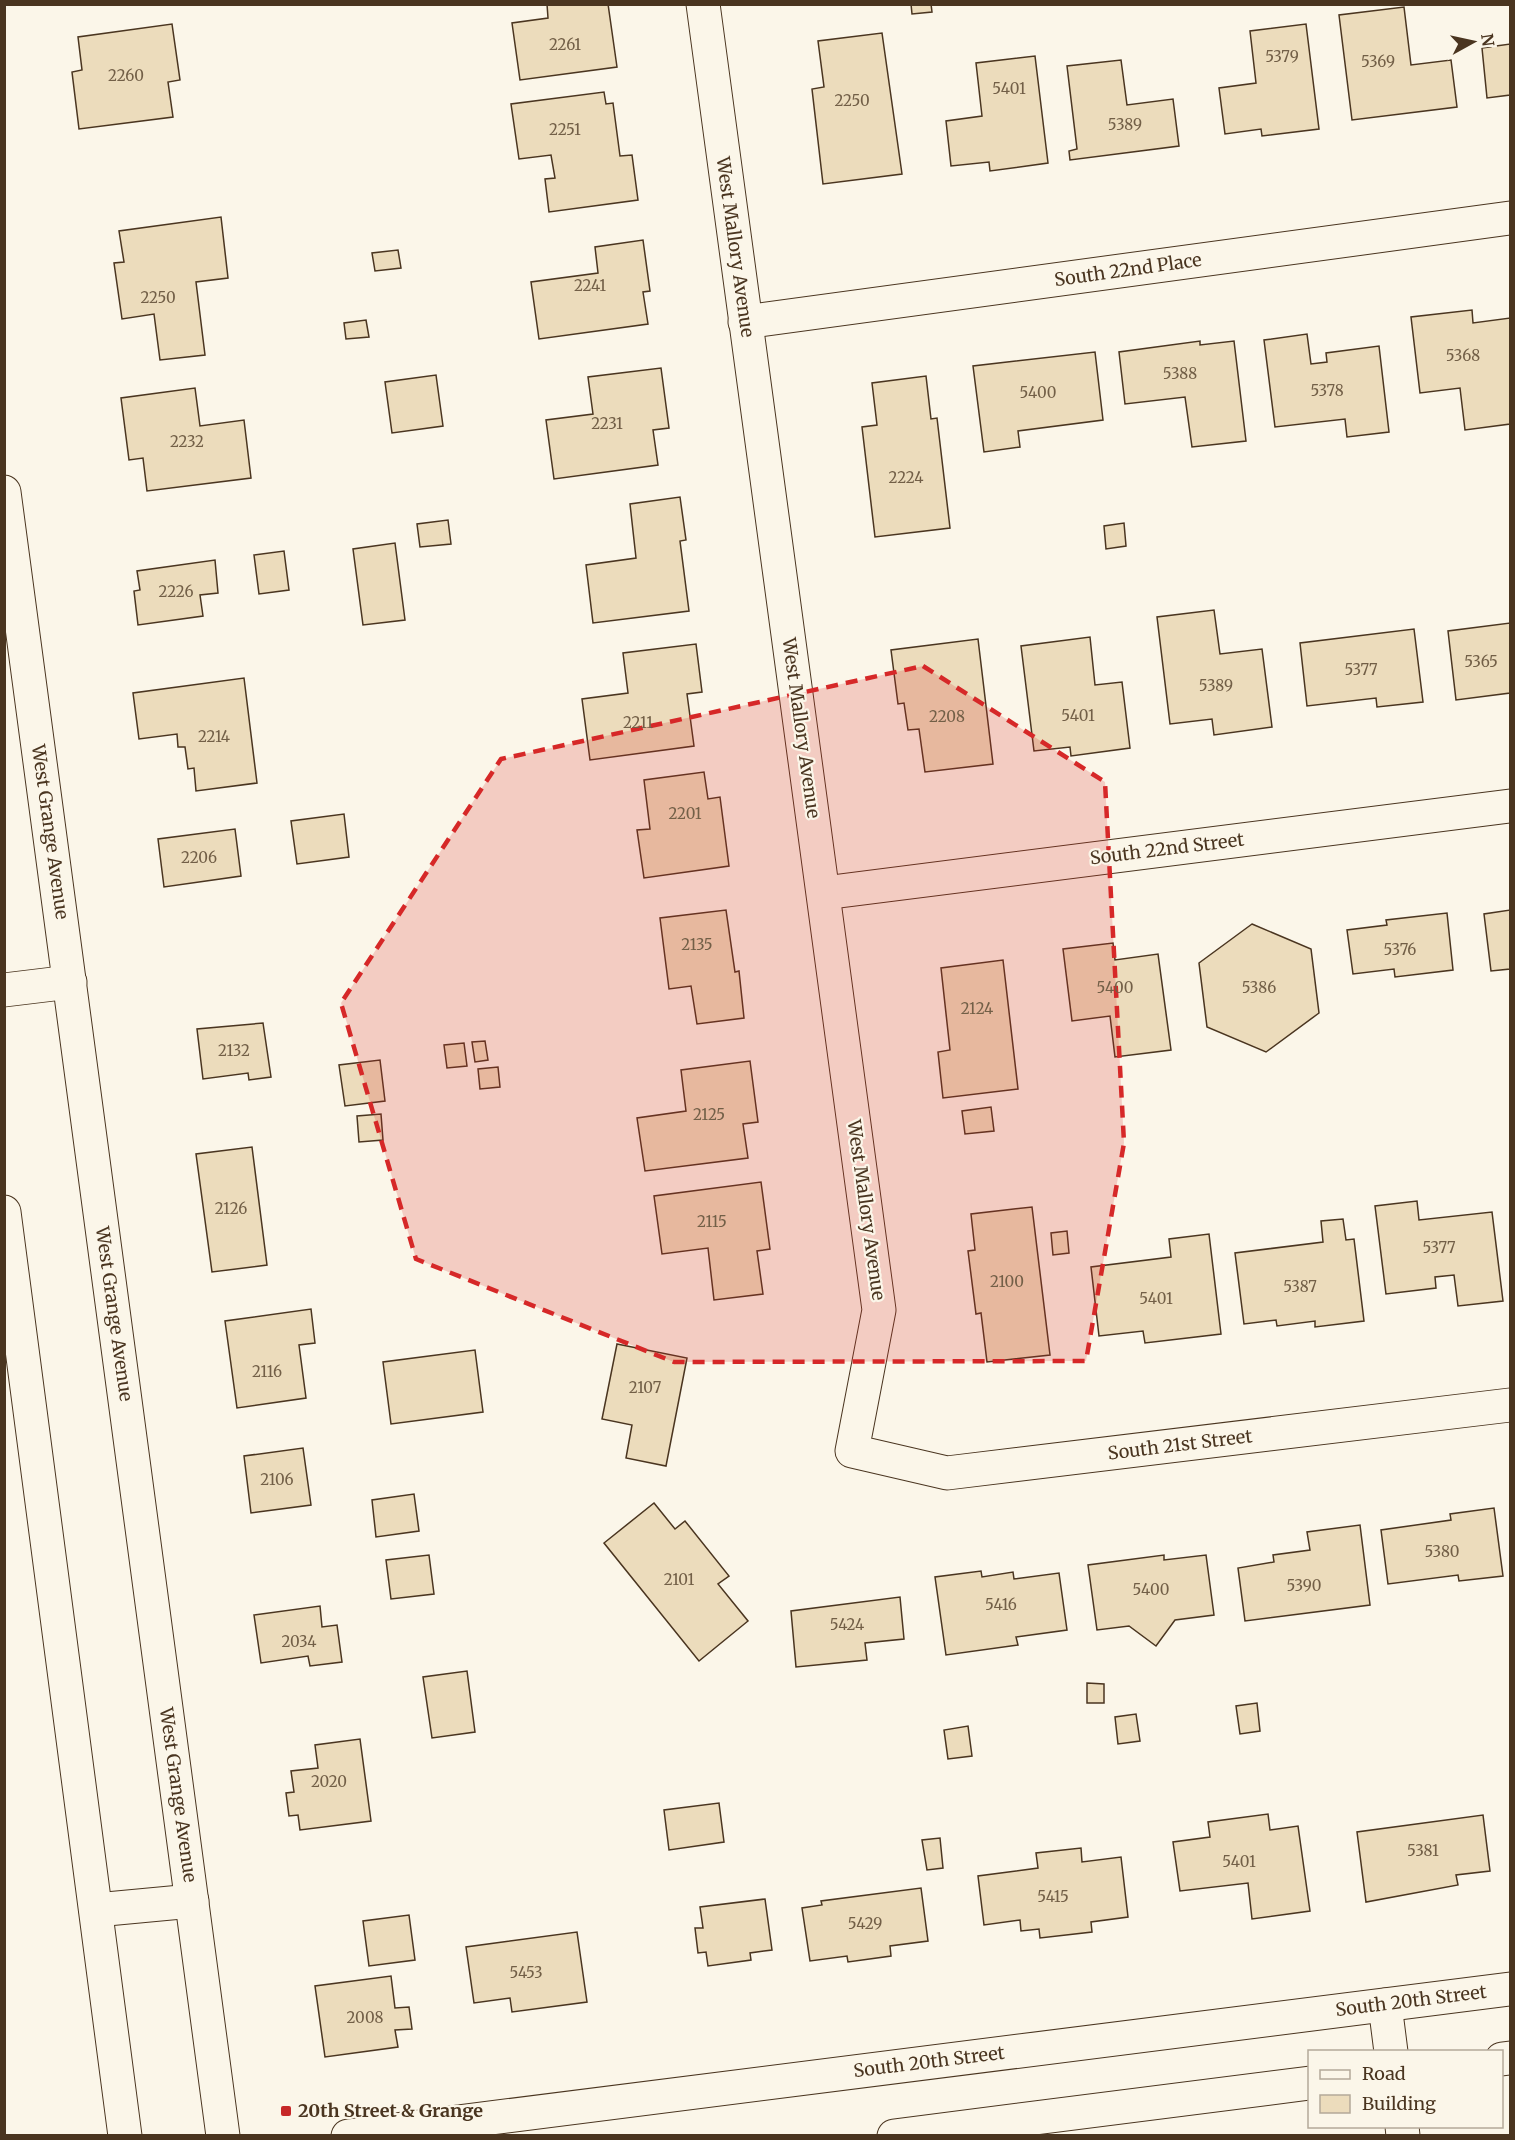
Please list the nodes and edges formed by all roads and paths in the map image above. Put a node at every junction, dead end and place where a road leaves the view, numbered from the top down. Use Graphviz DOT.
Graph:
graph roads {
  1 [pos="703,4"];
  2 [pos="1510,218"];
  3 [pos="745,322"];
  4 [pos="4,492"];
  5 [pos="1510,806"];
  6 [pos="824,893"];
  7 [pos="70,982"];
  8 [pos="4,990"];
  9 [pos="4,1212"];
  10 [pos="1510,1405"];
  11 [pos="852,1451"];
  12 [pos="192,1901"];
  13 [pos="96,1910"];
  14 [pos="1510,1989"];
  15 [pos="1385,2005"];
  16 [pos="1391,2050"];
  17 [pos="1308,2083"];
  18 [pos="481,2127"];
  19 [pos="125,2136"];
  20 [pos="223,2136"];
  21 [pos="348,2136"];
  22 [pos="894,2136"];
  1 -- 3 [label="street, West Mallory Avenue"];
  2 -- 3 [label="street, South 22nd Place"];
  3 -- 6 [label="street, West Mallory Avenue"];
  4 -- 7 [label="street, West Grange Avenue"];
  5 -- 6 [label="street, South 22nd Street"];
  6 -- 11 [label="street, West Mallory Avenue"];
  7 -- 8 [label="street"];
  7 -- 12 [label="street, West Grange Avenue"];
  9 -- 13 [label="street"];
  10 -- 11 [label="street, South 21st Street"];
  12 -- 13 [label="street"];
  12 -- 20 [label="street, West Grange Avenue"];
  13 -- 19 [label="street"];
  14 -- 15 [label="street, South 20th Street"];
  15 -- 16 [label="street"];
  15 -- 18 [label="street, South 20th Street"];
  17 -- 22 [label="street"];
  18 -- 21 [label="street, South 20th Street"];
}
